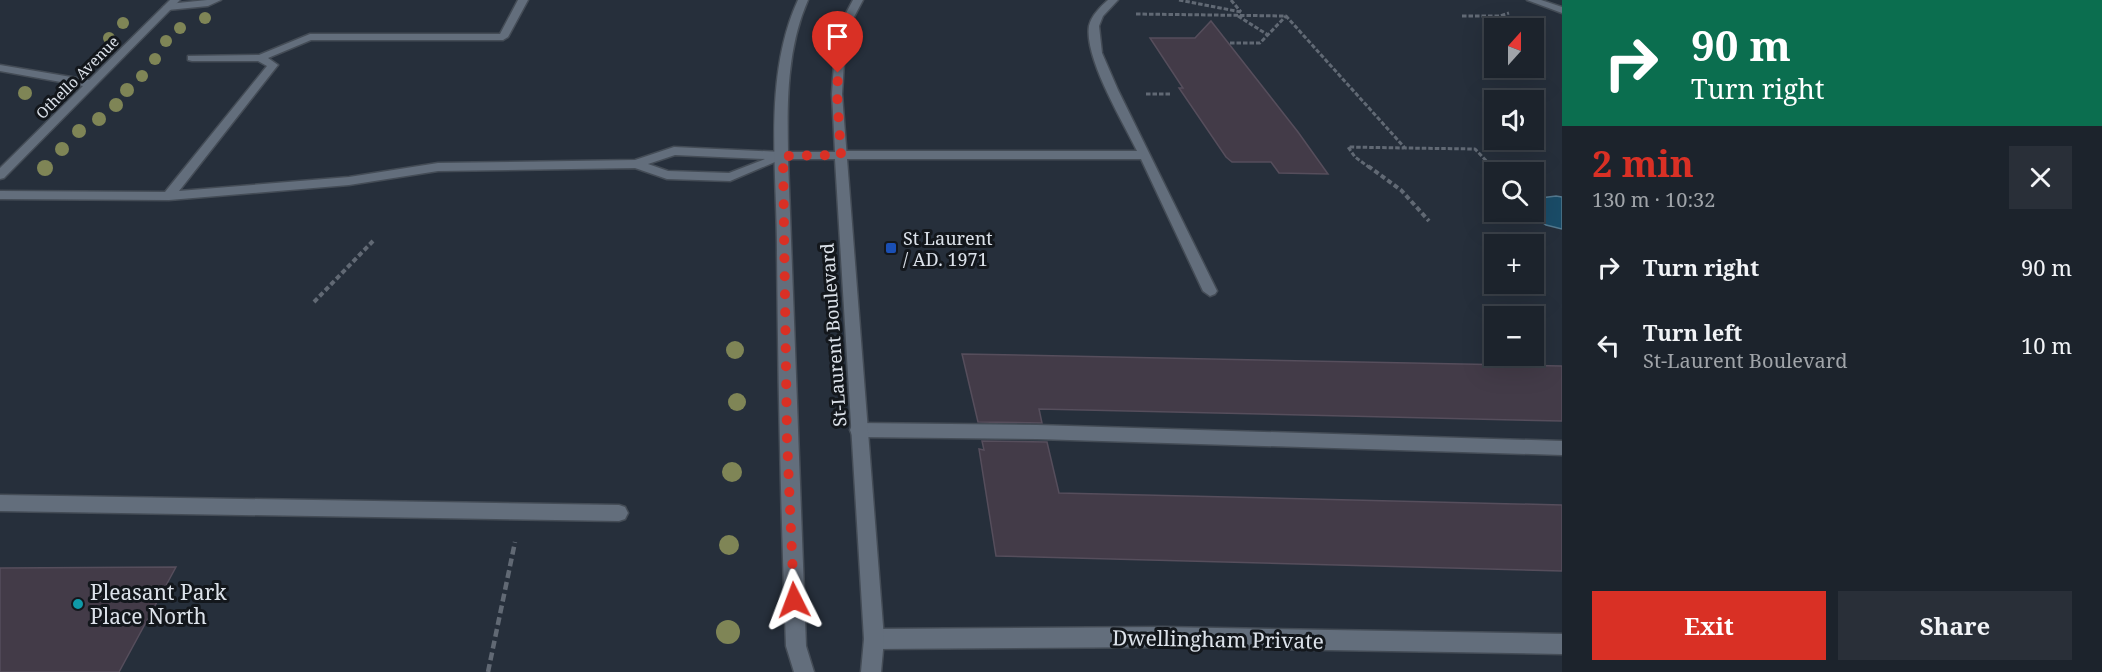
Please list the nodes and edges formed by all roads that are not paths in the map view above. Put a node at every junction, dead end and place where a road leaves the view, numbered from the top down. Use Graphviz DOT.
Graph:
graph roads {
  1 [pos="216,0"];
  2 [pos="523,0"];
  3 [pos="803,0"];
  4 [pos="858,0"];
  5 [pos="1113,0"];
  6 [pos="1533,0"];
  7 [pos="172,4"];
  8 [pos="1562,10"];
  9 [pos="192,58"];
  10 [pos="260,58"];
  11 [pos="0,68"];
  12 [pos="92,84"];
  13 [pos="841,155"];
  14 [pos="1145,155"];
  15 [pos="783,156"];
  16 [pos="636,164"];
  17 [pos="0,175"];
  18 [pos="0,195"];
  19 [pos="169,196"];
  20 [pos="1210,291"];
  21 [pos="858,430"];
  22 [pos="1562,448"];
  23 [pos="0,503"];
  24 [pos="619,513"];
  25 [pos="874,639"];
  26 [pos="1562,644"];
  27 [pos="804,672"];
  28 [pos="871,672"];
  1 -- 7 [label="street"];
  2 -- 10 [label="street"];
  3 -- 15 [label="street"];
  4 -- 13 [label="street, St-Laurent Boulevard"];
  5 -- 14 [label="street"];
  6 -- 8 [label="street"];
  7 -- 12 [label="street, Othello Avenue"];
  9 -- 10 [label="street"];
  10 -- 19 [label="street"];
  11 -- 12 [label="street"];
  12 -- 17 [label="street, Othello Avenue"];
  13 -- 14 [label="street"];
  13 -- 15 [label="street"];
  13 -- 21 [label="street, St-Laurent Boulevard"];
  14 -- 20 [label="street"];
  15 -- 16 [label="street"];
  15 -- 16 [label="street"];
  15 -- 27 [label="street"];
  16 -- 19 [label="street"];
  18 -- 19 [label="street"];
  21 -- 22 [label="street"];
  21 -- 25 [label="street, St-Laurent Boulevard"];
  23 -- 24 [label="street"];
  25 -- 26 [label="street, Dwellingham Private"];
  25 -- 28 [label="street, St-Laurent Boulevard"];
}
